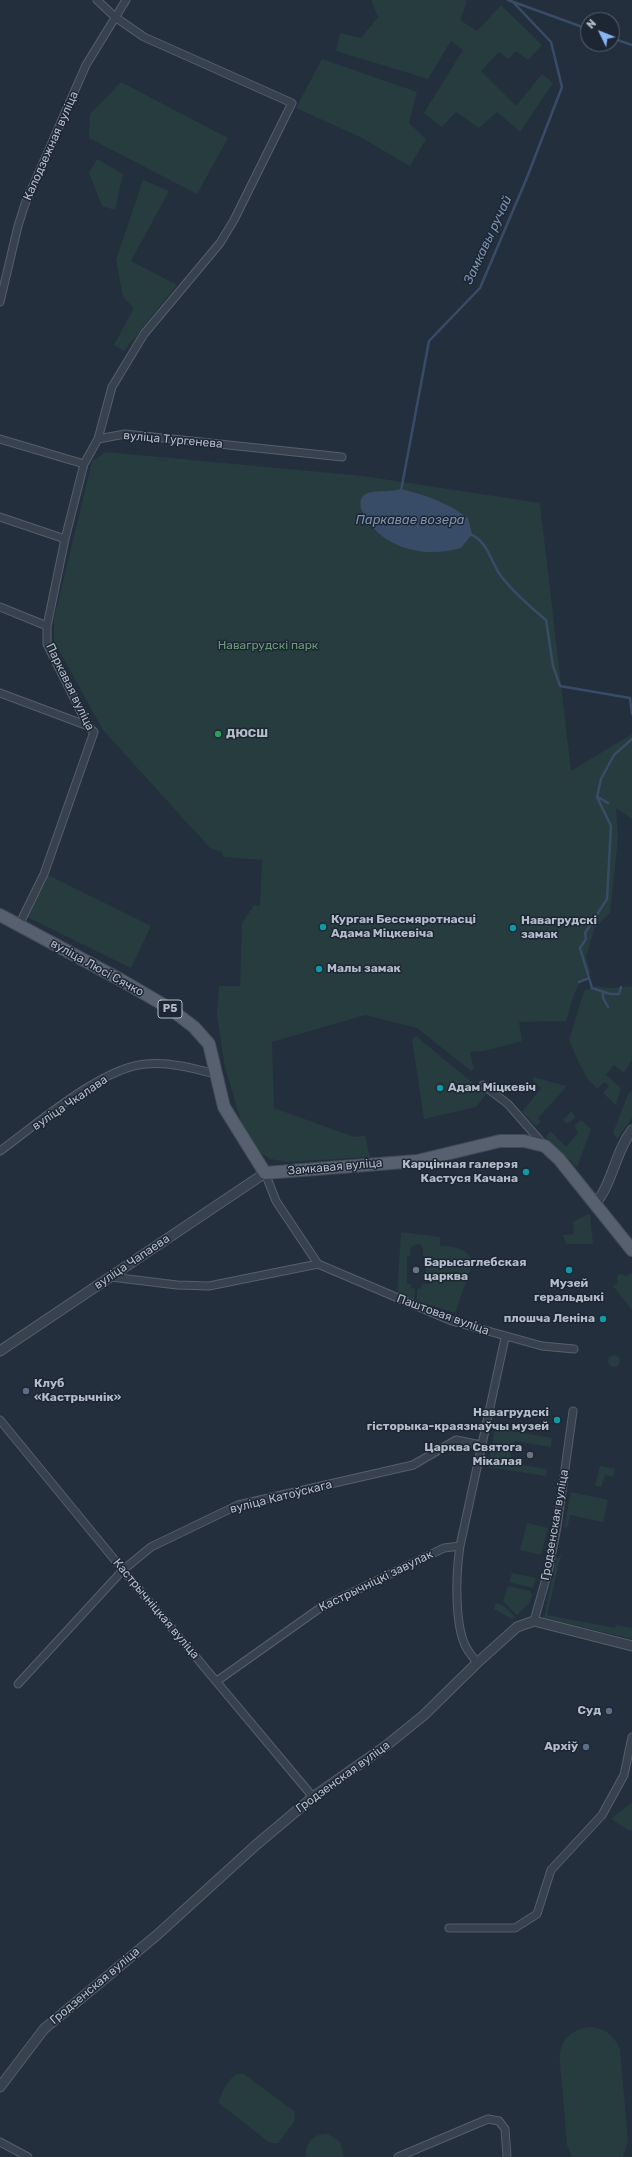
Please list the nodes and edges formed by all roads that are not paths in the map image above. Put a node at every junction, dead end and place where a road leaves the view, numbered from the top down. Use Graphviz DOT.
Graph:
graph roads {
  1 [pos="97,0"];
  2 [pos="126,0"];
  3 [pos="115,17"];
  4 [pos="0,302"];
  5 [pos="0,439"];
  6 [pos="98,439"];
  7 [pos="342,457"];
  8 [pos="84,464"];
  9 [pos="0,517"];
  10 [pos="65,539"];
  11 [pos="0,607"];
  12 [pos="46,626"];
  13 [pos="0,692"];
  14 [pos="88,726"];
  15 [pos="1,917"];
  16 [pos="19,925"];
  17 [pos="216,1074"];
  18 [pos="483,1085"];
  19 [pos="632,1130"];
  20 [pos="545,1146"];
  21 [pos="0,1152"];
  22 [pos="265,1173"];
  23 [pos="595,1204"];
  24 [pos="628,1238"];
  25 [pos="632,1250"];
  26 [pos="318,1264"];
  27 [pos="111,1276"];
  28 [pos="505,1338"];
  29 [pos="574,1349"];
  30 [pos="0,1351"];
  31 [pos="574,1411"];
  32 [pos="0,1420"];
  33 [pos="481,1445"];
  34 [pos="460,1546"];
  35 [pos="123,1570"];
  36 [pos="534,1621"];
  37 [pos="632,1646"];
  38 [pos="477,1663"];
  39 [pos="217,1681"];
  40 [pos="18,1684"];
  41 [pos="632,1737"];
  42 [pos="313,1797"];
  43 [pos="449,1928"];
  44 [pos="0,2087"];
  45 [pos="0,2142"];
  46 [pos="28,2157"];
  47 [pos="398,2157"];
  48 [pos="507,2157"];
  1 -- 3 [label="street"];
  2 -- 3 [label="street, Калодзежная вуліца"];
  3 -- 4 [label="street, Калодзежная вуліца"];
  3 -- 6 [label="street"];
  5 -- 8 [label="street"];
  6 -- 7 [label="street, вуліца Тургенева"];
  6 -- 8 [label="street"];
  8 -- 10 [label="street, Паркавая вуліца"];
  9 -- 10 [label="street"];
  10 -- 12 [label="street, Паркавая вуліца"];
  11 -- 12 [label="street"];
  12 -- 14 [label="street, Паркавая вуліца"];
  13 -- 14 [label="street"];
  14 -- 16 [label="street, Паркавая вуліца"];
  15 -- 16 [label="main road, вуліца Люсі Сячко / Р5"];
  16 -- 17 [label="main road, вуліца Люсі Сячко / Р5"];
  17 -- 21 [label="street, вуліца Чкалава"];
  17 -- 22 [label="main road, вуліца Люсі Сячко / Р5"];
  18 -- 20 [label="street"];
  19 -- 23 [label="street"];
  20 -- 22 [label="main road, Замкавая вуліца"];
  20 -- 23 [label="main road, Замкавая вуліца"];
  22 -- 26 [label="street"];
  22 -- 27 [label="street, вуліца Чапаева"];
  23 -- 24 [label="main road, Замкавая вуліца"];
  24 -- 25 [label="main road, Замкавая вуліца"];
  26 -- 27 [label="street"];
  26 -- 28 [label="street, Паштовая вуліца"];
  27 -- 30 [label="street, вуліца Чапаева"];
  28 -- 29 [label="street, Паштовая вуліца"];
  28 -- 33 [label="street"];
  31 -- 36 [label="street, Гродзенская вуліца"];
  32 -- 35 [label="street, Кастрычніцкая вуліца"];
  33 -- 34 [label="street"];
  33 -- 35 [label="street, вуліца Катоўскага"];
  34 -- 38 [label="street"];
  34 -- 39 [label="street, Кастрычніцкі завулак"];
  35 -- 39 [label="street, Кастрычніцкая вуліца"];
  35 -- 40 [label="street, вуліца Катоўскага"];
  36 -- 37 [label="street"];
  36 -- 38 [label="street, Гродзенская вуліца"];
  38 -- 42 [label="street, Гродзенская вуліца"];
  39 -- 42 [label="street, Кастрычніцкая вуліца"];
  41 -- 43 [label="street"];
  42 -- 44 [label="street, Гродзенская вуліца"];
  45 -- 46 [label="street"];
  47 -- 48 [label="street"];
}
